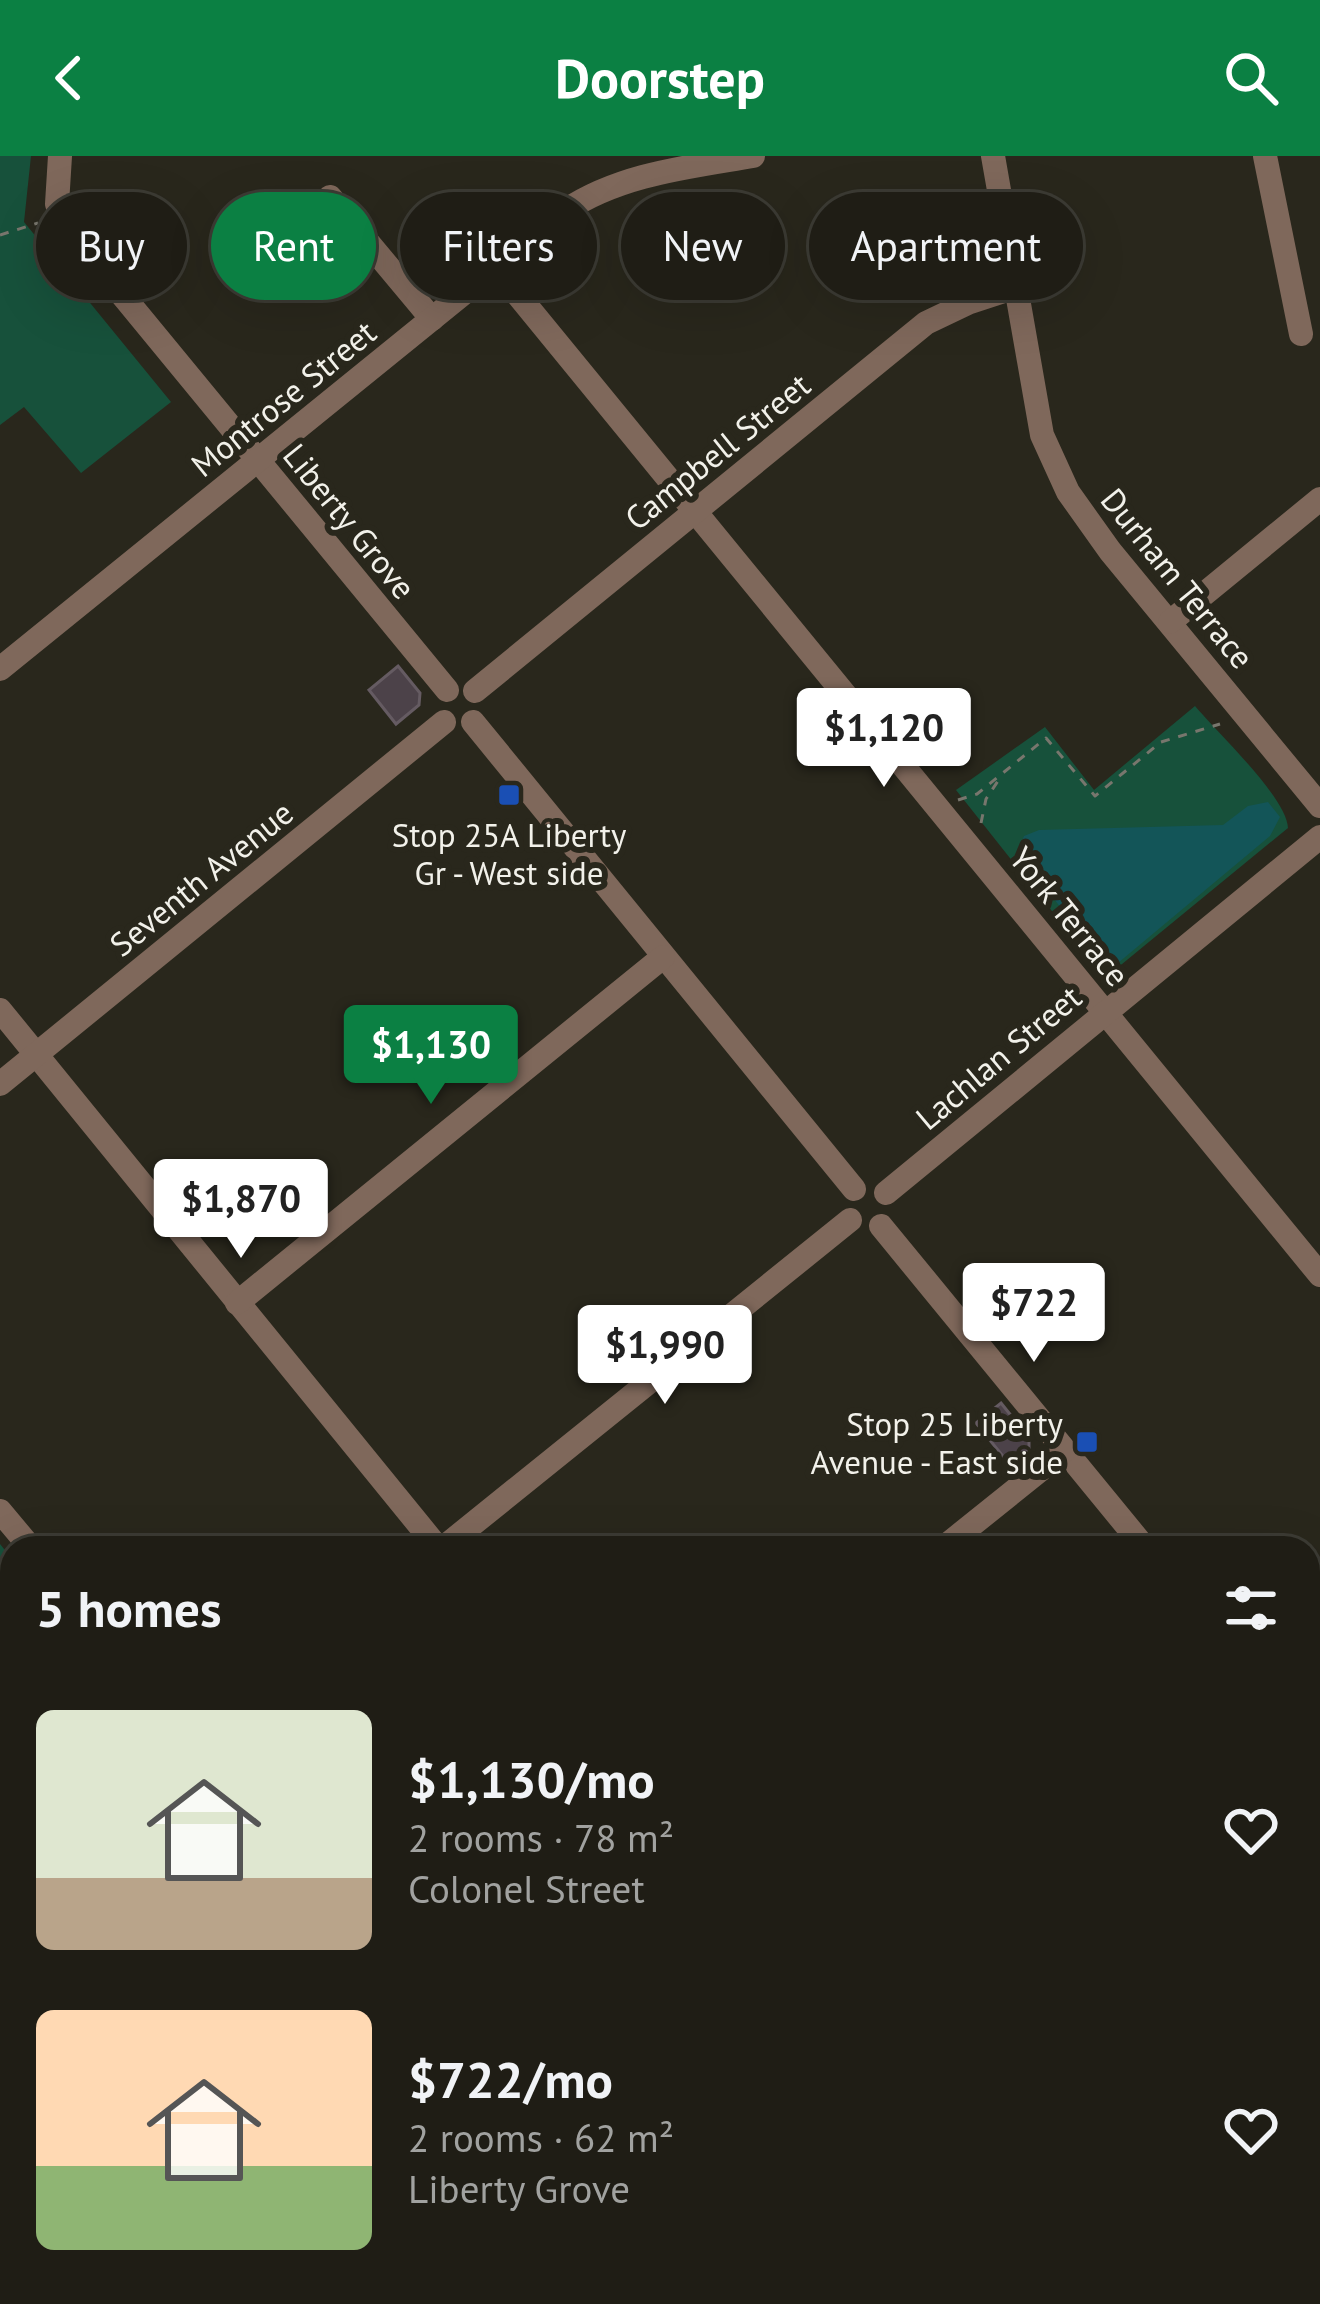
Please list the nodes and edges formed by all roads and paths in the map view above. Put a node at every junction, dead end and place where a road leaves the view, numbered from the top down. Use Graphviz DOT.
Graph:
graph roads {
  1 [pos="60,156"];
  2 [pos="753,156"];
  3 [pos="993,156"];
  4 [pos="1265,156"];
  5 [pos="710,160"];
  6 [pos="999,192"];
  7 [pos="597,193"];
  8 [pos="36,224"];
  9 [pos="0,235"];
  10 [pos="376,252"];
  11 [pos="455,300"];
  12 [pos="521,300"];
  13 [pos="976,300"];
  14 [pos="1018,300"];
  15 [pos="432,319"];
  16 [pos="1300,334"];
  17 [pos="258,461"];
  18 [pos="1320,500"];
  19 [pos="695,511"];
  20 [pos="1170,622"];
  21 [pos="4,656"];
  22 [pos="447,690"];
  23 [pos="475,691"];
  24 [pos="1240,708"];
  25 [pos="444,722"];
  26 [pos="473,722"];
  27 [pos="1001,775"];
  28 [pos="956,801"];
  29 [pos="1320,811"];
  30 [pos="968,815"];
  31 [pos="1320,838"];
  32 [pos="663,957"];
  33 [pos="0,1010"];
  34 [pos="1105,1011"];
  35 [pos="37,1055"];
  36 [pos="0,1084"];
  37 [pos="854,1189"];
  38 [pos="886,1192"];
  39 [pos="850,1220"];
  40 [pos="880,1226"];
  41 [pos="1320,1275"];
  42 [pos="237,1303"];
  43 [pos="1064,1451"];
  44 [pos="0,1510"];
  45 [pos="21,1536"];
  46 [pos="431,1536"];
  47 [pos="456,1536"];
  48 [pos="958,1536"];
  49 [pos="1135,1536"];
  1 -- 17 [label="street, Liberty Grove"];
  2 -- 5 [label="street, Montrose Street"];
  3 -- 6 [label="street, Durham Terrace"];
  4 -- 16 [label="street"];
  5 -- 7 [label="street, Montrose Street"];
  8 -- 9 [label="path"];
  10 -- 15 [label="street"];
  11 -- 15 [label="street, Montrose Street"];
  12 -- 19 [label="street, York Terrace"];
  13 -- 19 [label="street, Campbell Street"];
  14 -- 20 [label="street, Durham Terrace"];
  15 -- 17 [label="street, Montrose Street"];
  17 -- 21 [label="street, Montrose Street"];
  17 -- 22 [label="street, Liberty Grove"];
  18 -- 20 [label="street"];
  19 -- 23 [label="street, Campbell Street"];
  19 -- 34 [label="street, York Terrace"];
  20 -- 24 [label="street, Durham Terrace"];
  22 -- 23 [label="street"];
  22 -- 25 [label="street"];
  23 -- 26 [label="street"];
  24 -- 27 [label="path"];
  24 -- 29 [label="street, Durham Terrace"];
  25 -- 26 [label="street"];
  25 -- 35 [label="street, Seventh Avenue"];
  26 -- 32 [label="street"];
  27 -- 28 [label="path"];
  27 -- 30 [label="path"];
  29 -- 31 [label="street"];
  31 -- 34 [label="street, Lachlan Street"];
  32 -- 37 [label="street"];
  32 -- 42 [label="street"];
  33 -- 35 [label="street"];
  34 -- 38 [label="street, Lachlan Street"];
  34 -- 41 [label="street, York Terrace"];
  35 -- 36 [label="street, Seventh Avenue"];
  35 -- 42 [label="street"];
  37 -- 38 [label="street"];
  37 -- 39 [label="street"];
  38 -- 40 [label="street"];
  39 -- 40 [label="street"];
  39 -- 47 [label="street"];
  40 -- 43 [label="street"];
  42 -- 46 [label="street"];
  43 -- 48 [label="street"];
  43 -- 49 [label="street"];
  44 -- 45 [label="street"];
}
